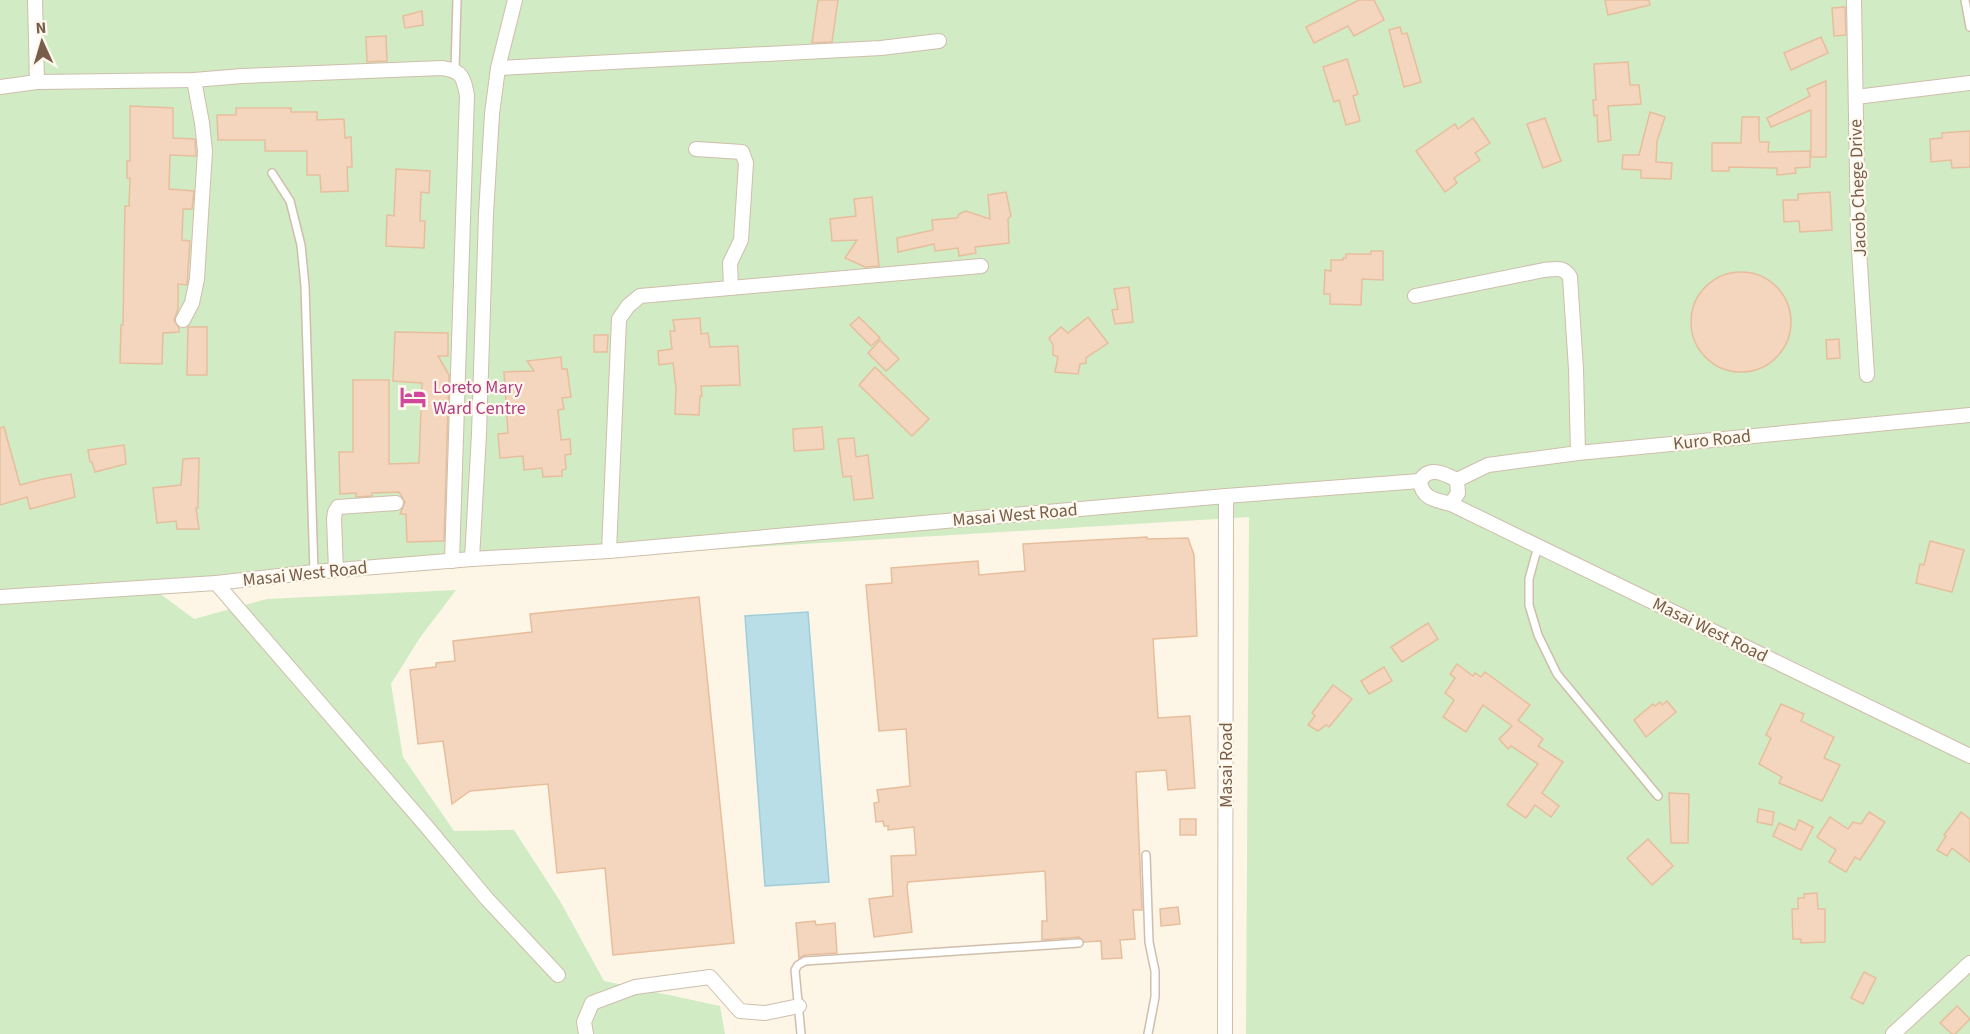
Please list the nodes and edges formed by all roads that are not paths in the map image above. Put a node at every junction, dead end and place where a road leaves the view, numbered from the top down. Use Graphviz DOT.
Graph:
graph roads {
  1 [pos="35,0"];
  2 [pos="456,0"];
  3 [pos="515,0"];
  4 [pos="1854,0"];
  5 [pos="1965,0"];
  6 [pos="1970,27"];
  7 [pos="939,41"];
  8 [pos="498,68"];
  9 [pos="455,70"];
  10 [pos="194,80"];
  11 [pos="36,82"];
  12 [pos="1970,83"];
  13 [pos="0,87"];
  14 [pos="1856,97"];
  15 [pos="696,149"];
  16 [pos="272,173"];
  17 [pos="981,266"];
  18 [pos="731,287"];
  19 [pos="1415,296"];
  20 [pos="183,320"];
  21 [pos="1867,375"];
  22 [pos="1970,415"];
  23 [pos="1578,453"];
  24 [pos="1457,480"];
  25 [pos="1420,481"];
  26 [pos="1226,496"];
  27 [pos="396,503"];
  28 [pos="1451,504"];
  29 [pos="1538,546"];
  30 [pos="609,551"];
  31 [pos="472,559"];
  32 [pos="452,561"];
  33 [pos="336,570"];
  34 [pos="314,572"];
  35 [pos="216,583"];
  36 [pos="0,597"];
  37 [pos="1970,756"];
  38 [pos="1658,796"];
  39 [pos="1146,855"];
  40 [pos="1078,943"];
  41 [pos="1970,963"];
  42 [pos="558,975"];
  43 [pos="799,1006"];
  44 [pos="586,1034"];
  45 [pos="801,1034"];
  46 [pos="1148,1034"];
  47 [pos="1225,1034"];
  48 [pos="1893,1034"];
  1 -- 11 [label="street"];
  2 -- 9 [label="lane"];
  3 -- 8 [label="street"];
  4 -- 14 [label="street, Jacob Chege Drive"];
  5 -- 6 [label="lane"];
  7 -- 8 [label="street"];
  8 -- 31 [label="street"];
  9 -- 10 [label="street"];
  9 -- 32 [label="street"];
  10 -- 11 [label="street"];
  10 -- 20 [label="street"];
  11 -- 13 [label="street"];
  12 -- 14 [label="street"];
  14 -- 21 [label="street, Jacob Chege Drive"];
  15 -- 18 [label="street"];
  16 -- 34 [label="lane"];
  17 -- 18 [label="street"];
  18 -- 30 [label="street"];
  19 -- 23 [label="street"];
  22 -- 23 [label="street, Kuro Road"];
  23 -- 24 [label="street, Kuro Road"];
  24 -- 25 [label="street"];
  24 -- 28 [label="street"];
  25 -- 26 [label="street, Masai West Road"];
  25 -- 28 [label="street"];
  26 -- 30 [label="street, Masai West Road"];
  26 -- 47 [label="street, Masai Road"];
  27 -- 33 [label="street"];
  28 -- 29 [label="street, Masai West Road"];
  29 -- 37 [label="street, Masai West Road"];
  29 -- 38 [label="lane"];
  30 -- 31 [label="street, Masai West Road"];
  31 -- 32 [label="street, Masai West Road"];
  32 -- 33 [label="street, Masai West Road"];
  33 -- 34 [label="street, Masai West Road"];
  34 -- 35 [label="street, Masai West Road"];
  35 -- 36 [label="street, Masai West Road"];
  35 -- 42 [label="street"];
  39 -- 46 [label="lane"];
  40 -- 43 [label="lane"];
  41 -- 48 [label="street"];
  43 -- 44 [label="street"];
  43 -- 45 [label="lane"];
}
